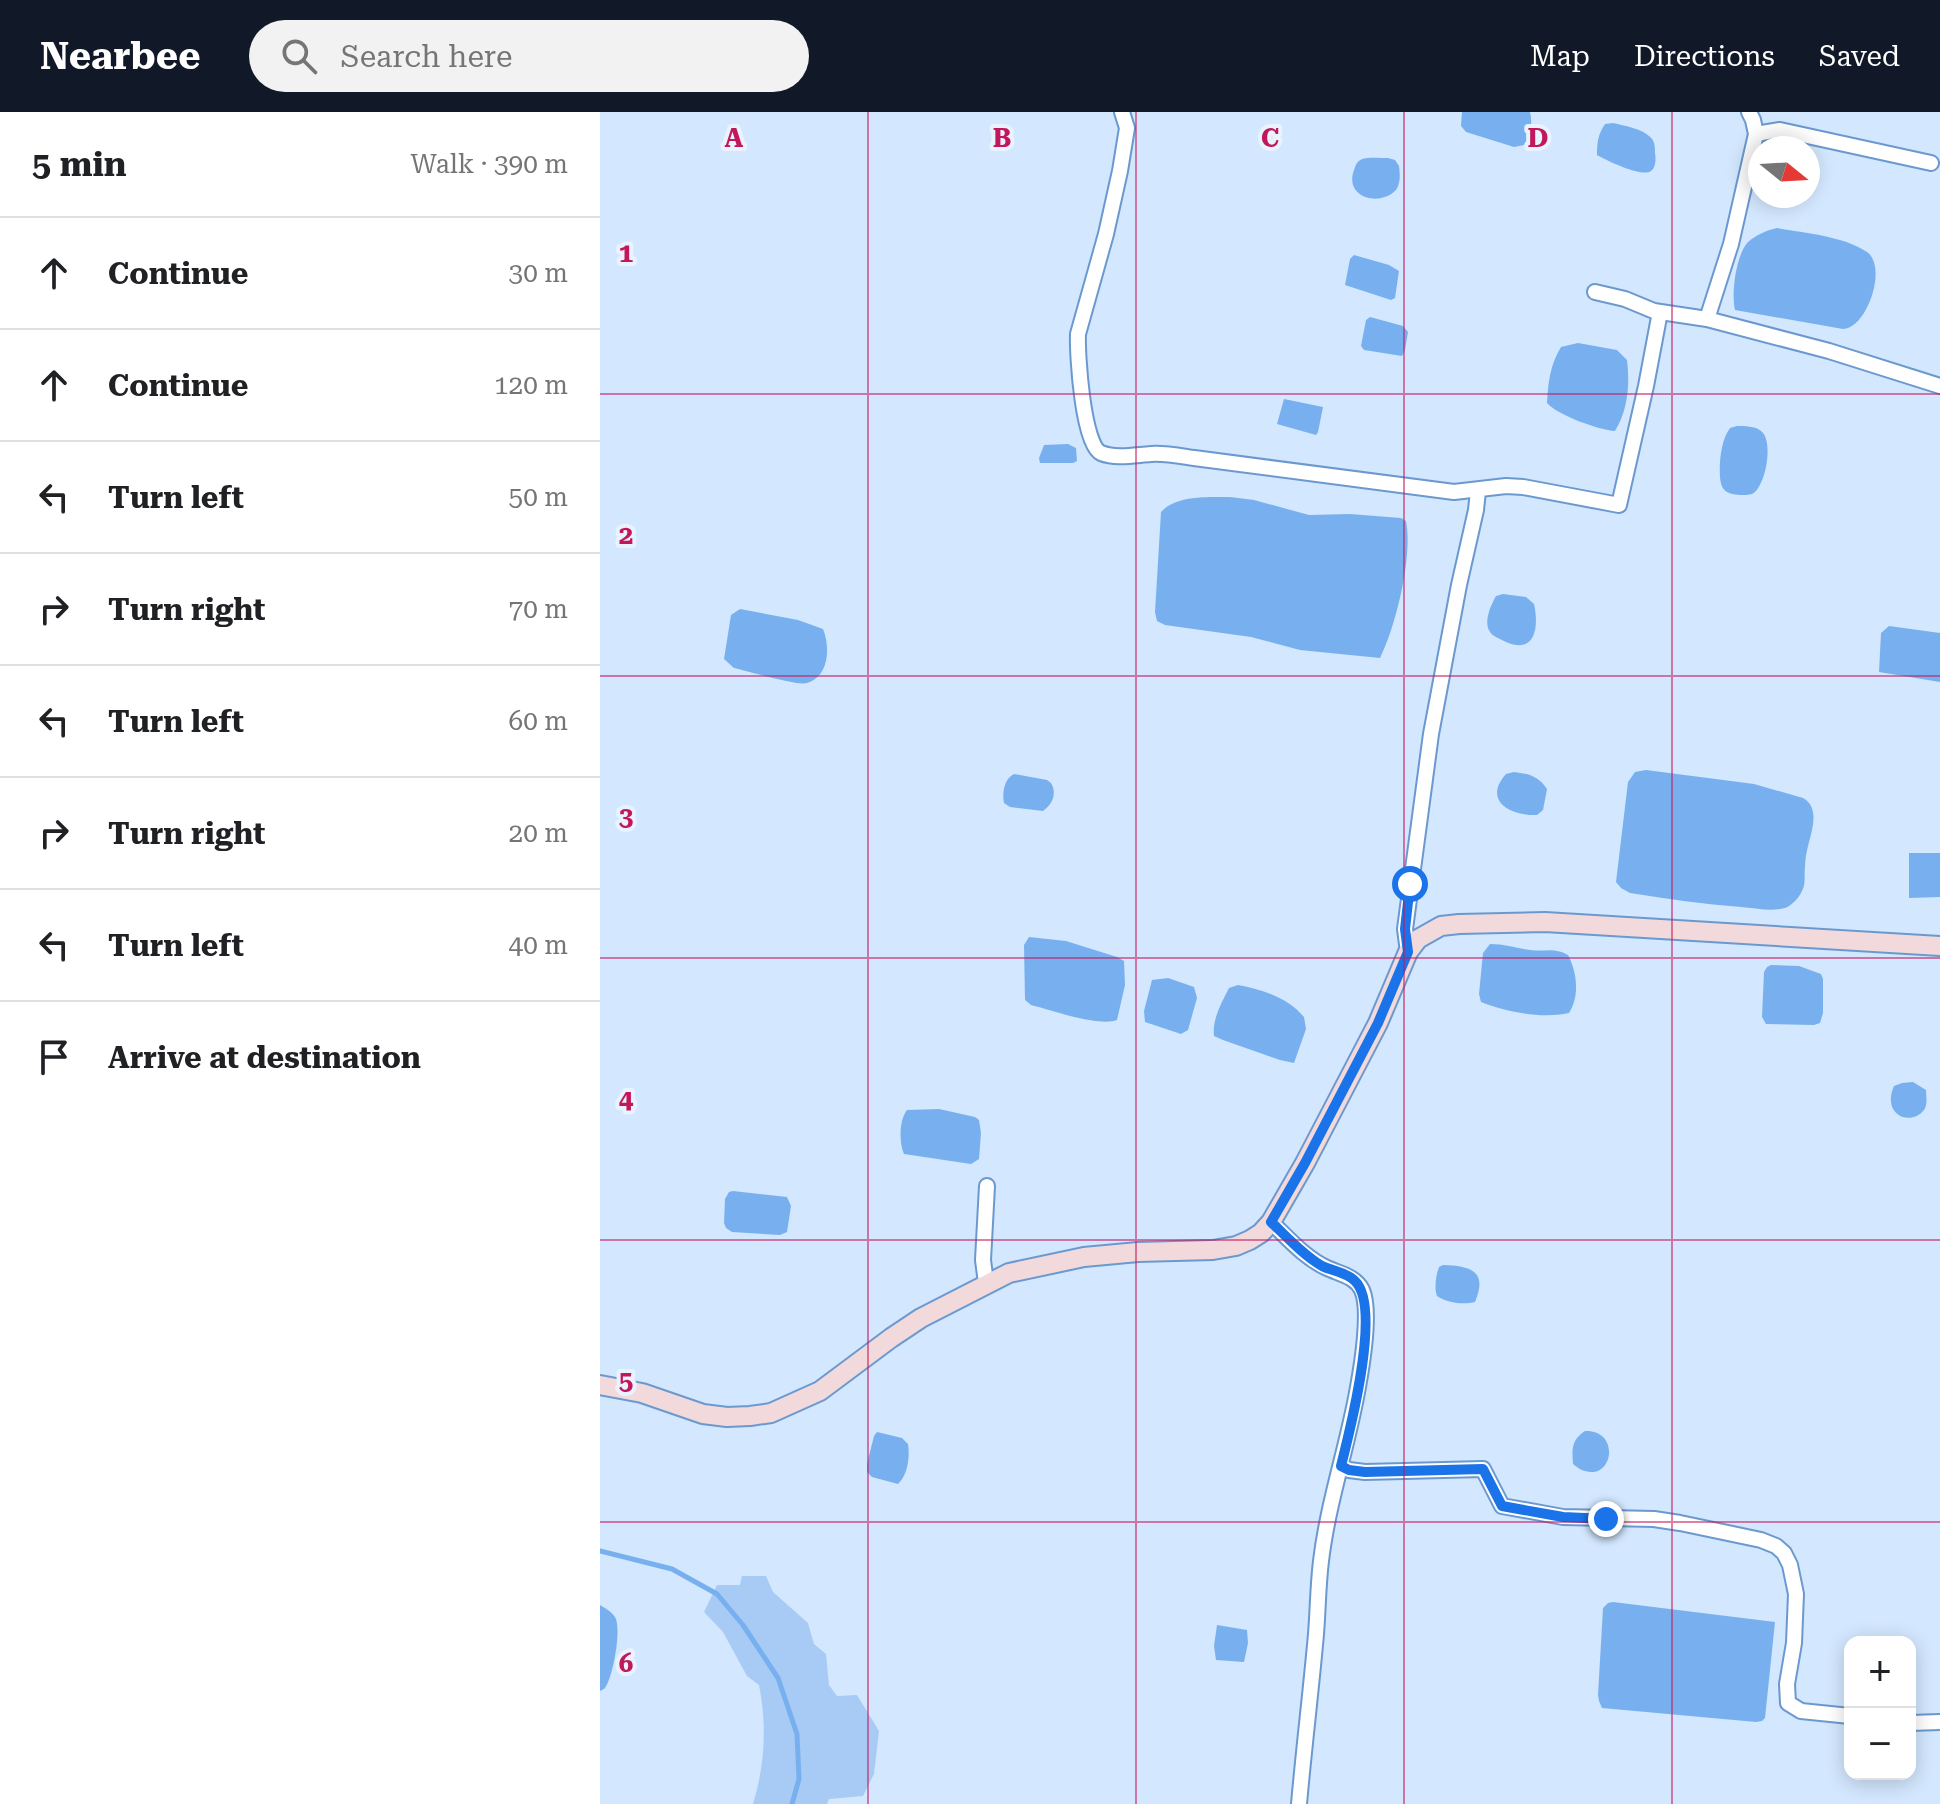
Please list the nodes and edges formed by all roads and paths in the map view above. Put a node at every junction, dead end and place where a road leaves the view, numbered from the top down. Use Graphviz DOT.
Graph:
graph roads {
  1 [pos="1122,112"];
  2 [pos="1749,112"];
  3 [pos="1756,134"];
  4 [pos="1931,163"];
  5 [pos="1595,292"];
  6 [pos="1660,312"];
  7 [pos="1707,319"];
  8 [pos="1940,386"];
  9 [pos="1478,491"];
  10 [pos="1940,946"];
  11 [pos="1408,952"];
  12 [pos="987,1186"];
  13 [pos="1271,1222"];
  14 [pos="986,1283"];
  15 [pos="600,1385"];
  16 [pos="1341,1466"];
  17 [pos="1844,1715"];
  18 [pos="1940,1722"];
  19 [pos="1916,1723"];
  20 [pos="1299,1804"];
  1 -- 9 [label="street"];
  2 -- 3 [label="street"];
  3 -- 4 [label="street"];
  3 -- 7 [label="street"];
  5 -- 6 [label="street"];
  6 -- 7 [label="street"];
  6 -- 9 [label="street"];
  7 -- 8 [label="street"];
  9 -- 11 [label="street"];
  10 -- 11 [label="main road"];
  11 -- 13 [label="main road"];
  12 -- 14 [label="street"];
  13 -- 14 [label="main road"];
  13 -- 16 [label="street"];
  14 -- 15 [label="main road"];
  16 -- 17 [label="street"];
  16 -- 20 [label="street"];
  18 -- 19 [label="street"];
}
